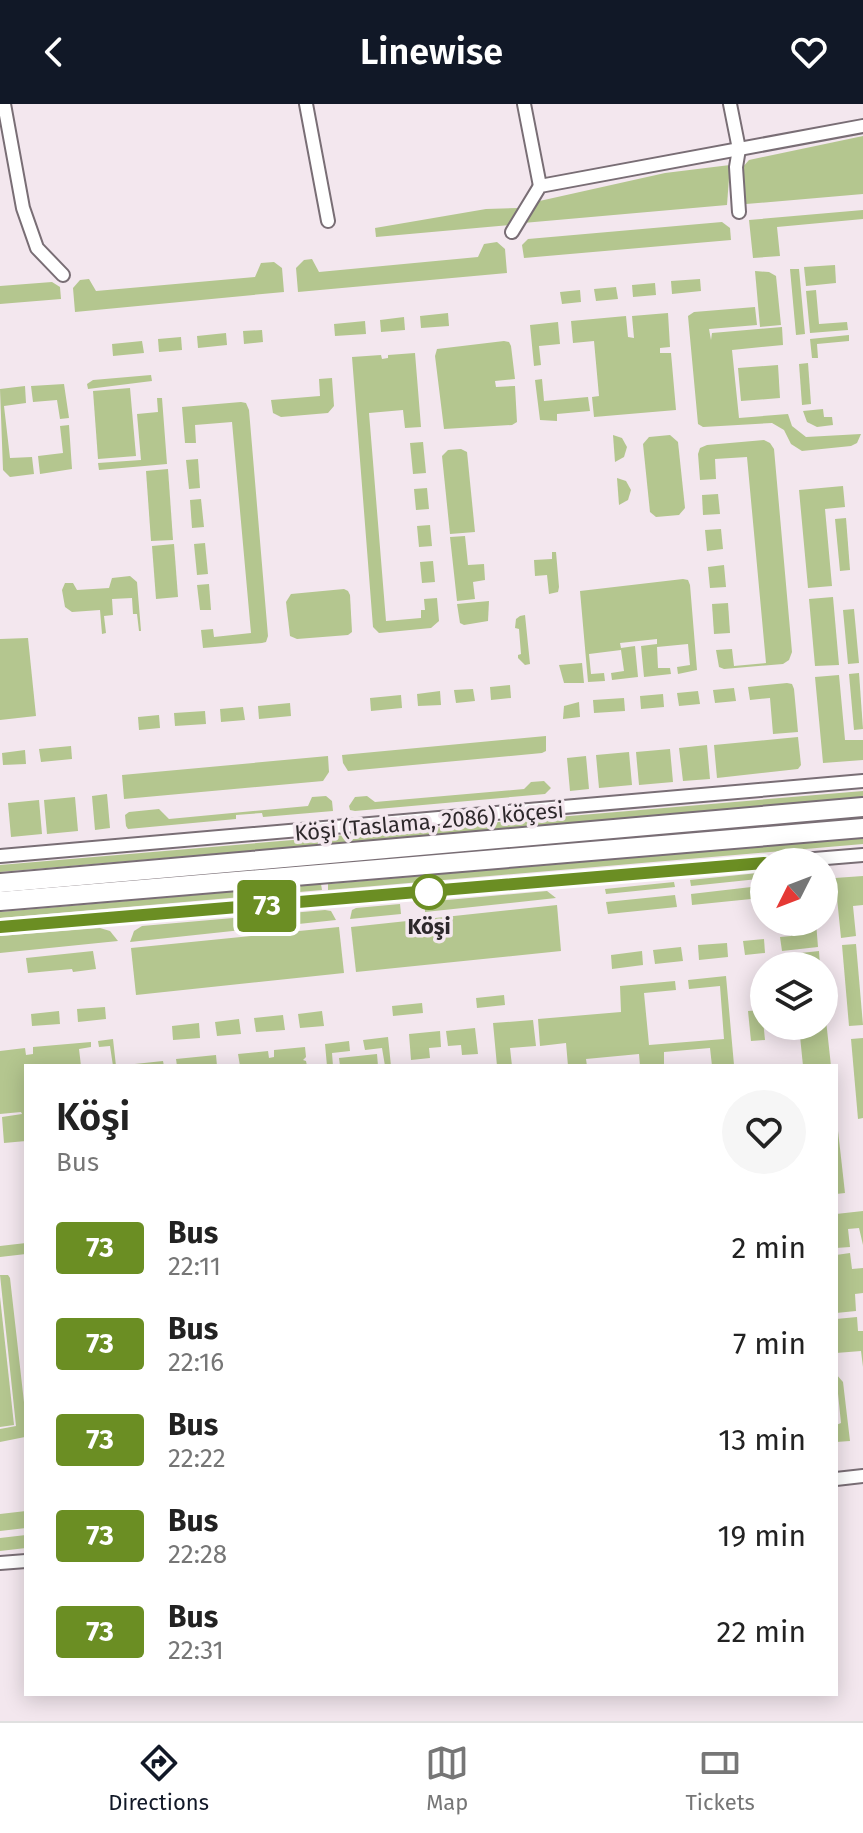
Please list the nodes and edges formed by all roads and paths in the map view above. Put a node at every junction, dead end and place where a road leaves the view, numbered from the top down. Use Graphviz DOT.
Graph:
graph roads {
  1 [pos="4,104"];
  2 [pos="306,104"];
  3 [pos="524,104"];
  4 [pos="730,104"];
  5 [pos="863,126"];
  6 [pos="739,149"];
  7 [pos="540,186"];
  8 [pos="739,212"];
  9 [pos="328,221"];
  10 [pos="512,232"];
  11 [pos="63,275"];
  12 [pos="863,781"];
  13 [pos="863,807"];
  14 [pos="863,828"];
  15 [pos="863,855"];
  16 [pos="0,856"];
  17 [pos="838,857"];
  18 [pos="750,864"];
  19 [pos="0,883"];
  20 [pos="0,901"];
  21 [pos="0,927"];
  22 [pos="863,1476"];
  23 [pos="838,1479"];
  24 [pos="24,1561"];
  25 [pos="0,1563"];
  1 -- 11 [label="street"];
  2 -- 9 [label="street"];
  3 -- 7 [label="street"];
  4 -- 6 [label="street"];
  5 -- 6 [label="street"];
  6 -- 7 [label="street"];
  6 -- 8 [label="street"];
  7 -- 10 [label="street"];
  12 -- 16 [label="street"];
  13 -- 19 [label="main road, Köşi (Taslama, 2086) köçesi"];
  14 -- 20 [label="main road, Köşi (Taslama, 2086) köçesi"];
  15 -- 17 [label="street"];
  18 -- 21 [label="street"];
  22 -- 23 [label="street"];
  24 -- 25 [label="street"];
}
